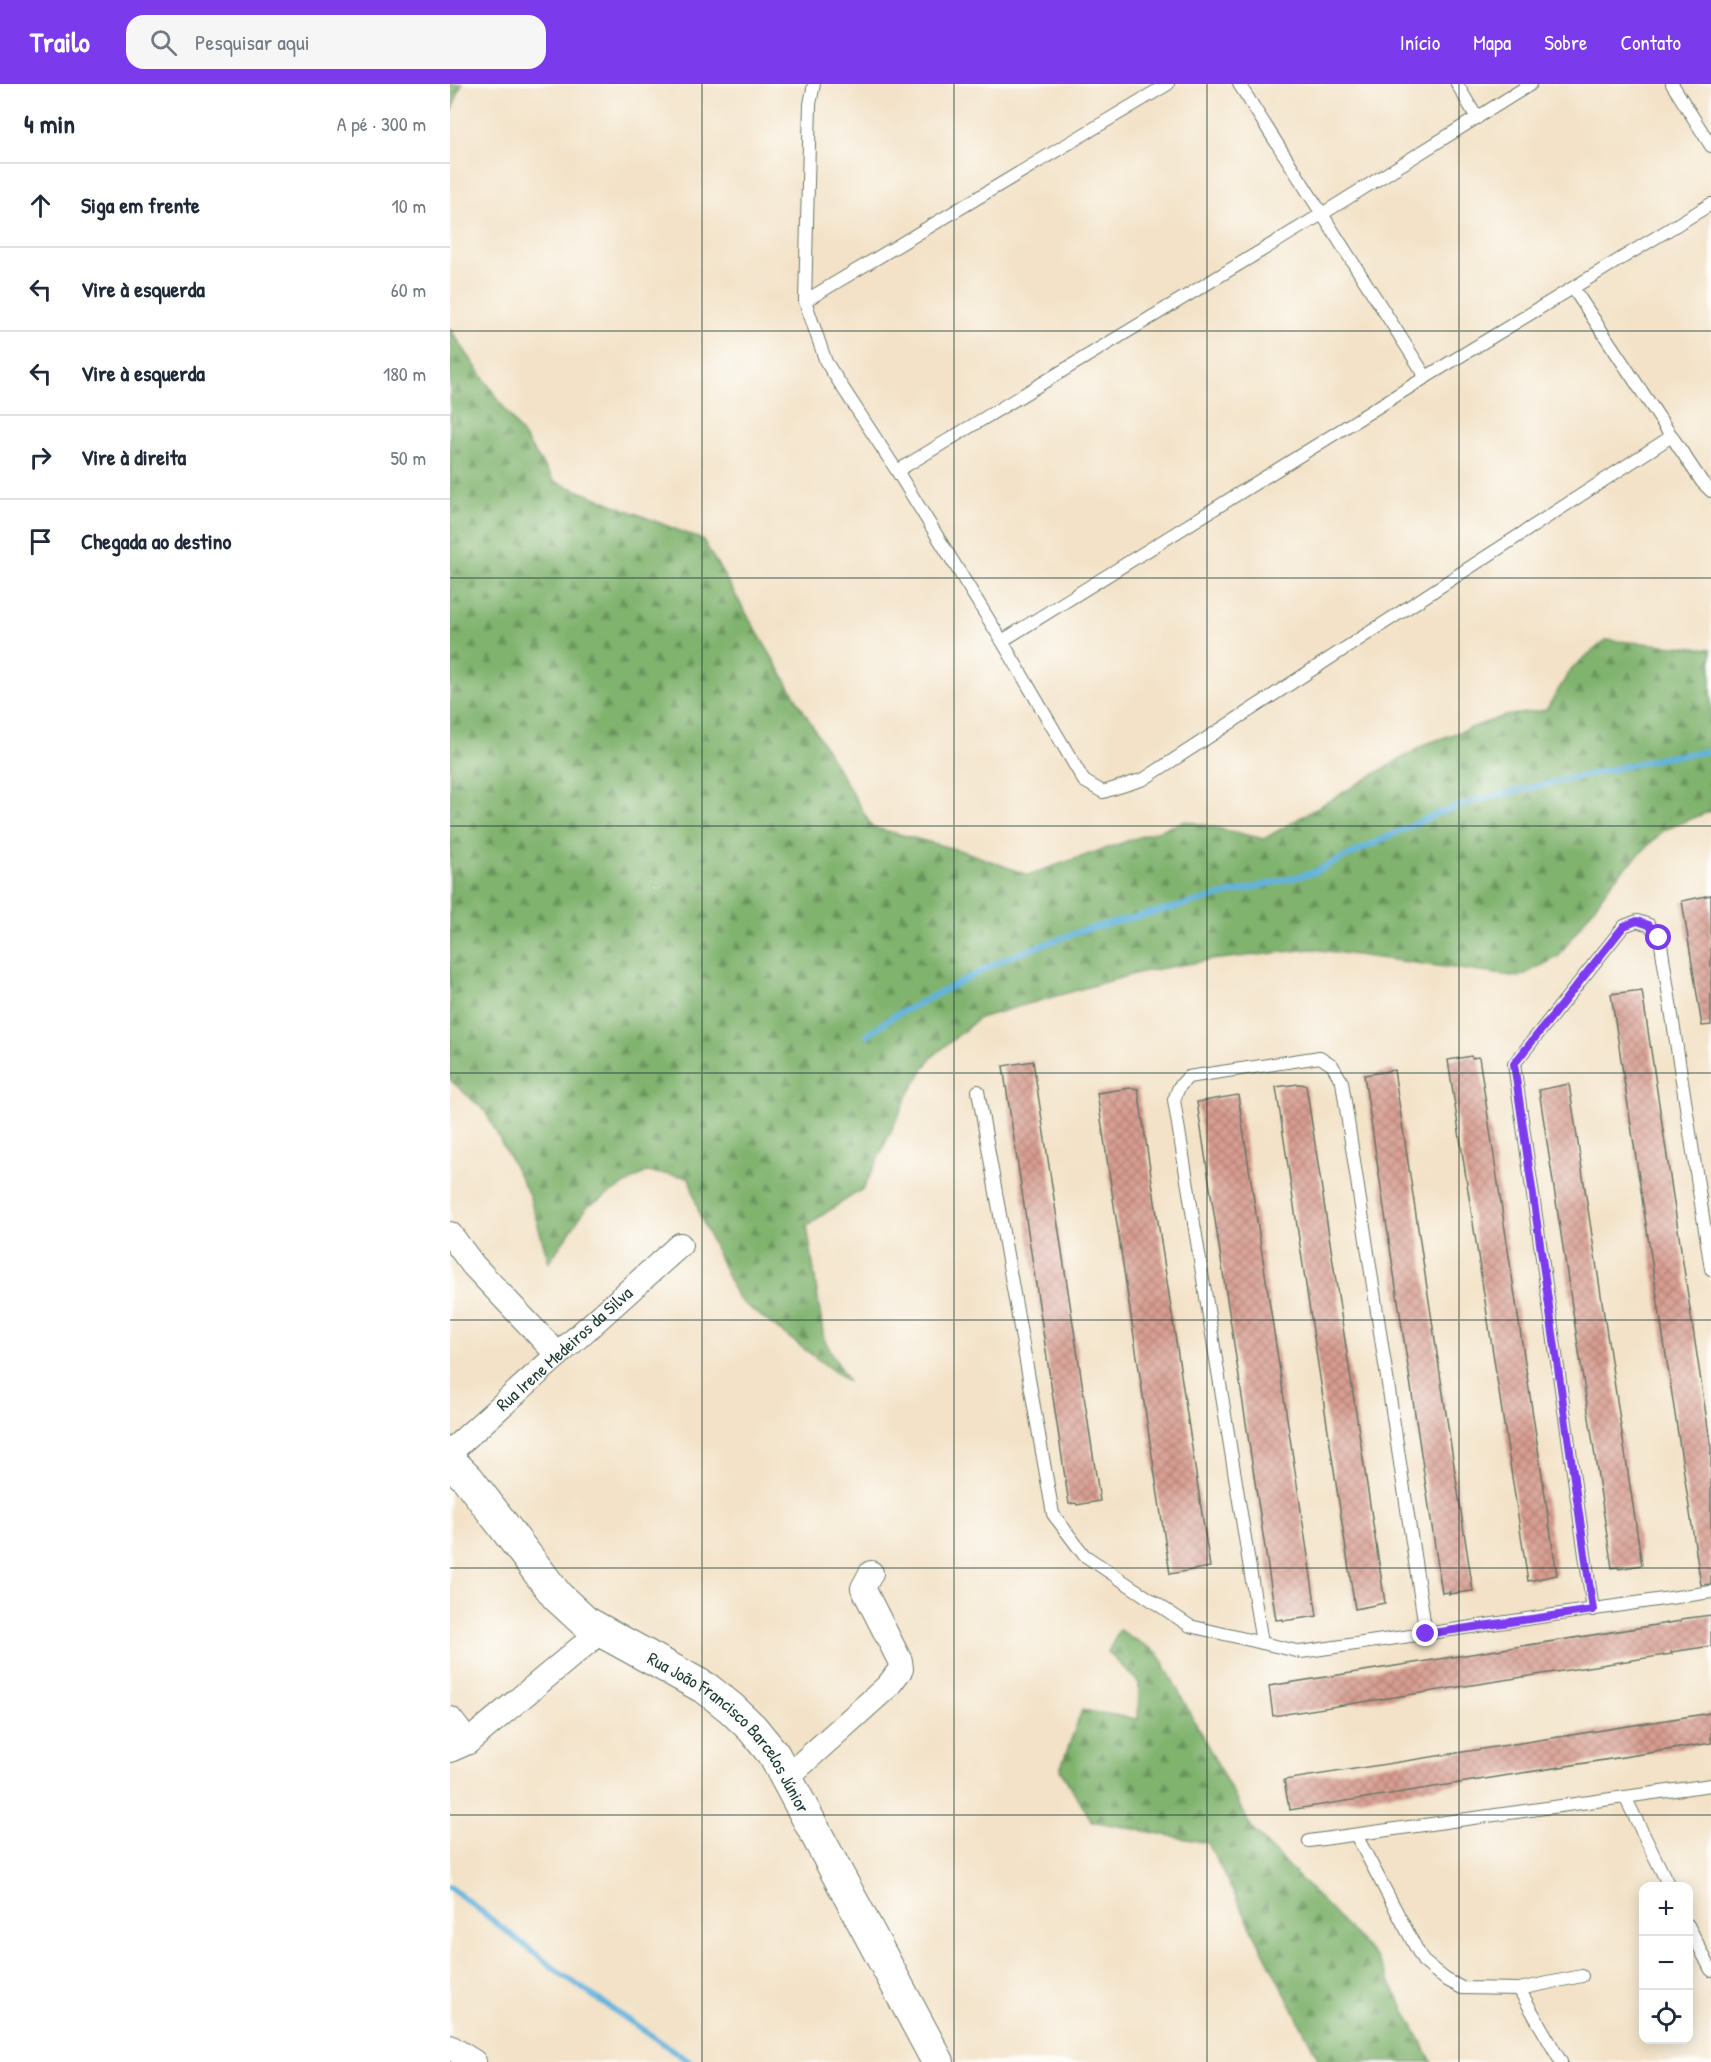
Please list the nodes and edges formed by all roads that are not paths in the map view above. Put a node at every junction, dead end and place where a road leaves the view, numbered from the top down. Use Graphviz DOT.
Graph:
graph roads {
  1 [pos="814,84"];
  2 [pos="1168,84"];
  3 [pos="1239,84"];
  4 [pos="1456,84"];
  5 [pos="1531,84"];
  6 [pos="1672,84"];
  7 [pos="1477,118"];
  8 [pos="1711,147"];
  9 [pos="1711,204"];
  10 [pos="1322,214"];
  11 [pos="1573,288"];
  12 [pos="805,301"];
  13 [pos="1426,377"];
  14 [pos="1672,436"];
  15 [pos="897,471"];
  16 [pos="1711,490"];
  17 [pos="1002,641"];
  18 [pos="978,1091"];
  19 [pos="450,1234"];
  20 [pos="680,1245"];
  21 [pos="462,1263"];
  22 [pos="1711,1269"];
  23 [pos="558,1355"];
  24 [pos="450,1452"];
  25 [pos="450,1461"];
  26 [pos="871,1573"];
  27 [pos="1711,1592"];
  28 [pos="1593,1610"];
  29 [pos="602,1630"];
  30 [pos="1426,1634"];
  31 [pos="1262,1643"];
  32 [pos="450,1719"];
  33 [pos="459,1746"];
  34 [pos="786,1778"];
  35 [pos="1711,1785"];
  36 [pos="1625,1797"];
  37 [pos="1356,1835"];
  38 [pos="1309,1841"];
  39 [pos="1667,1882"];
  40 [pos="1693,1933"];
  41 [pos="1711,1970"];
  42 [pos="1582,1976"];
  43 [pos="1519,1989"];
  44 [pos="450,2047"];
  45 [pos="474,2062"];
  46 [pos="938,2062"];
  47 [pos="1561,2062"];
  1 -- 12 [label="lane"];
  2 -- 12 [label="lane"];
  3 -- 10 [label="lane"];
  4 -- 7 [label="lane"];
  5 -- 7 [label="lane"];
  6 -- 8 [label="lane"];
  7 -- 10 [label="lane"];
  9 -- 11 [label="lane"];
  10 -- 13 [label="lane"];
  10 -- 15 [label="lane"];
  11 -- 13 [label="lane"];
  11 -- 14 [label="lane"];
  12 -- 15 [label="lane"];
  13 -- 17 [label="lane"];
  14 -- 16 [label="lane"];
  14 -- 17 [label="lane"];
  15 -- 17 [label="lane"];
  18 -- 31 [label="lane"];
  19 -- 21 [label="street"];
  20 -- 23 [label="street, Rua Irene Medeiros da Silva"];
  21 -- 23 [label="street"];
  22 -- 28 [label="lane"];
  23 -- 24 [label="street, Rua Irene Medeiros da Silva"];
  25 -- 29 [label="street, Rua João Francisco Barcelos Júnior"];
  26 -- 34 [label="street"];
  27 -- 28 [label="lane"];
  28 -- 30 [label="lane"];
  29 -- 33 [label="street"];
  29 -- 34 [label="street, Rua João Francisco Barcelos Júnior"];
  30 -- 31 [label="lane"];
  30 -- 31 [label="lane"];
  32 -- 33 [label="street"];
  34 -- 46 [label="street, Rua João Francisco Barcelos Júnior"];
  35 -- 36 [label="lane"];
  36 -- 37 [label="lane"];
  36 -- 39 [label="lane"];
  37 -- 38 [label="lane"];
  37 -- 43 [label="lane"];
  40 -- 41 [label="lane"];
  42 -- 43 [label="lane"];
  43 -- 47 [label="lane"];
  44 -- 45 [label="street"];
}
